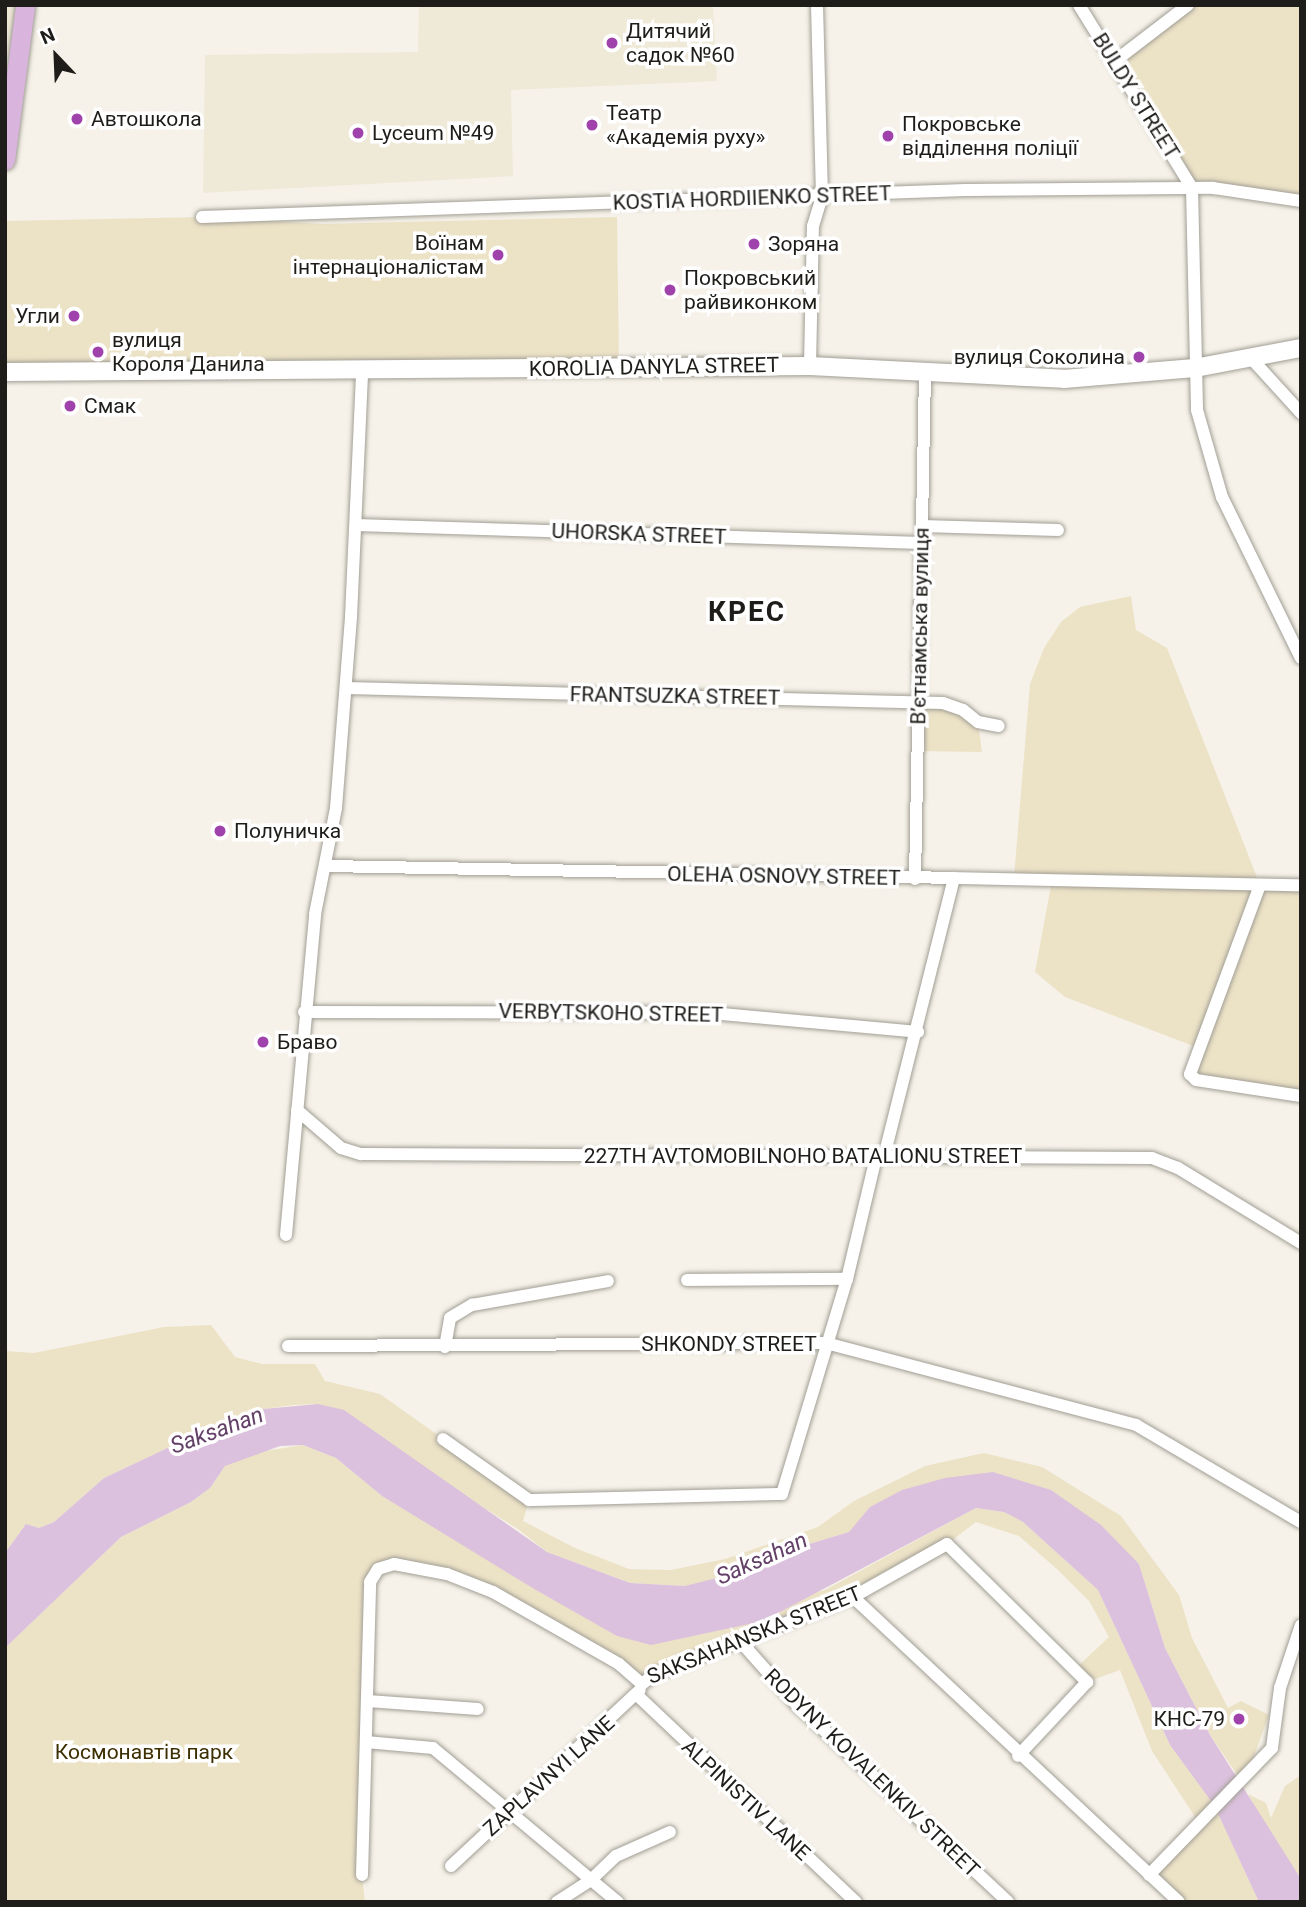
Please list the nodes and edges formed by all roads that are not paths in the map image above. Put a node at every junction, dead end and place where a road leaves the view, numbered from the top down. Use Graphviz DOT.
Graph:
graph roads {
  1 [pos="25,5"];
  2 [pos="817,5"];
  3 [pos="1079,5"];
  4 [pos="1188,5"];
  5 [pos="1115,61"];
  6 [pos="5,160"];
  7 [pos="1192,188"];
  8 [pos="822,196"];
  9 [pos="1301,201"];
  10 [pos="202,216"];
  11 [pos="1301,348"];
  12 [pos="1250,357"];
  13 [pos="810,366"];
  14 [pos="1195,368"];
  15 [pos="362,371"];
  16 [pos="5,372"];
  17 [pos="925,373"];
  18 [pos="1301,413"];
  19 [pos="356,525"];
  20 [pos="922,526"];
  21 [pos="1058,530"];
  22 [pos="922,543"];
  23 [pos="1301,658"];
  24 [pos="346,688"];
  25 [pos="919,703"];
  26 [pos="999,726"];
  27 [pos="326,866"];
  28 [pos="954,878"];
  29 [pos="915,879"];
  30 [pos="1260,885"];
  31 [pos="1301,885"];
  32 [pos="304,1012"];
  33 [pos="918,1032"];
  34 [pos="1301,1096"];
  35 [pos="297,1110"];
  36 [pos="880,1157"];
  37 [pos="286,1235"];
  38 [pos="1301,1243"];
  39 [pos="846,1279"];
  40 [pos="687,1280"];
  41 [pos="608,1281"];
  42 [pos="826,1343"];
  43 [pos="288,1346"];
  44 [pos="445,1347"];
  45 [pos="443,1439"];
  46 [pos="1301,1522"];
  47 [pos="853,1597"];
  48 [pos="1301,1625"];
  49 [pos="740,1642"];
  50 [pos="640,1690"];
  51 [pos="368,1701"];
  52 [pos="478,1709"];
  53 [pos="366,1742"];
  54 [pos="1018,1756"];
  55 [pos="508,1814"];
  56 [pos="670,1832"];
  57 [pos="451,1866"];
  58 [pos="362,1875"];
  59 [pos="1149,1875"];
  60 [pos="591,1880"];
  61 [pos="557,1902"];
  62 [pos="618,1902"];
  63 [pos="856,1902"];
  64 [pos="1008,1902"];
  65 [pos="1179,1902"];
  1 -- 6 [label="main road"];
  2 -- 8 [label="street"];
  3 -- 5 [label="street, BULDY STREET"];
  4 -- 5 [label="street"];
  5 -- 7 [label="street, BULDY STREET"];
  7 -- 8 [label="street, KOSTIA HORDIIENKO STREET"];
  7 -- 9 [label="street, KOSTIA HORDIIENKO STREET"];
  7 -- 14 [label="street"];
  8 -- 10 [label="street, KOSTIA HORDIIENKO STREET"];
  8 -- 13 [label="street"];
  11 -- 12 [label="main road, KOROLIA DANYLA STREET"];
  12 -- 14 [label="main road, KOROLIA DANYLA STREET"];
  12 -- 18 [label="street"];
  13 -- 15 [label="main road, KOROLIA DANYLA STREET"];
  13 -- 17 [label="main road, KOROLIA DANYLA STREET"];
  14 -- 17 [label="main road, KOROLIA DANYLA STREET"];
  14 -- 23 [label="street"];
  15 -- 16 [label="main road, KOROLIA DANYLA STREET"];
  15 -- 19 [label="street"];
  17 -- 20 [label="street, Вʼєтнамська вулиця"];
  19 -- 22 [label="street, UHORSKA STREET"];
  19 -- 24 [label="street"];
  20 -- 21 [label="street"];
  20 -- 22 [label="street, Вʼєтнамська вулиця"];
  22 -- 25 [label="street, Вʼєтнамська вулиця"];
  24 -- 25 [label="street, FRANTSUZKA STREET"];
  24 -- 27 [label="street"];
  25 -- 26 [label="street, FRANTSUZKA STREET"];
  25 -- 29 [label="street, Вʼєтнамська вулиця"];
  27 -- 29 [label="street, OLEHA OSNOVY STREET"];
  27 -- 32 [label="street"];
  28 -- 29 [label="street, OLEHA OSNOVY STREET"];
  28 -- 30 [label="street, OLEHA OSNOVY STREET"];
  28 -- 33 [label="street"];
  30 -- 31 [label="street, OLEHA OSNOVY STREET"];
  30 -- 34 [label="street"];
  32 -- 33 [label="street, VERBYTSKOHO STREET"];
  32 -- 35 [label="street"];
  33 -- 36 [label="street"];
  35 -- 36 [label="street, 227TH AVTOMOBILNOHO BATALIONU STREET"];
  35 -- 37 [label="street"];
  36 -- 38 [label="street, 227TH AVTOMOBILNOHO BATALIONU STREET"];
  36 -- 39 [label="street"];
  39 -- 40 [label="street"];
  39 -- 42 [label="street"];
  41 -- 44 [label="street"];
  42 -- 44 [label="street, SHKONDY STREET"];
  42 -- 45 [label="street"];
  42 -- 46 [label="street, SHKONDY STREET"];
  43 -- 44 [label="street, SHKONDY STREET"];
  47 -- 49 [label="street, SAKSAHANSKA STREET"];
  47 -- 54 [label="street"];
  47 -- 54 [label="street, SAKSAHANSKA STREET"];
  48 -- 59 [label="street"];
  49 -- 50 [label="street, SAKSAHANSKA STREET"];
  49 -- 64 [label="street, RODYNY KOVALENKIV STREET"];
  50 -- 51 [label="street, SAKSAHANSKA STREET"];
  50 -- 55 [label="street, ZAPLAVNYI LANE"];
  50 -- 63 [label="street, ALPINISTIV LANE"];
  51 -- 52 [label="street"];
  51 -- 53 [label="street, SAKSAHANSKA STREET"];
  53 -- 55 [label="street"];
  53 -- 58 [label="street, SAKSAHANSKA STREET"];
  54 -- 59 [label="street"];
  55 -- 57 [label="street, ZAPLAVNYI LANE"];
  55 -- 60 [label="street"];
  56 -- 60 [label="street"];
  59 -- 65 [label="street"];
  60 -- 61 [label="street"];
  60 -- 62 [label="street"];
}
